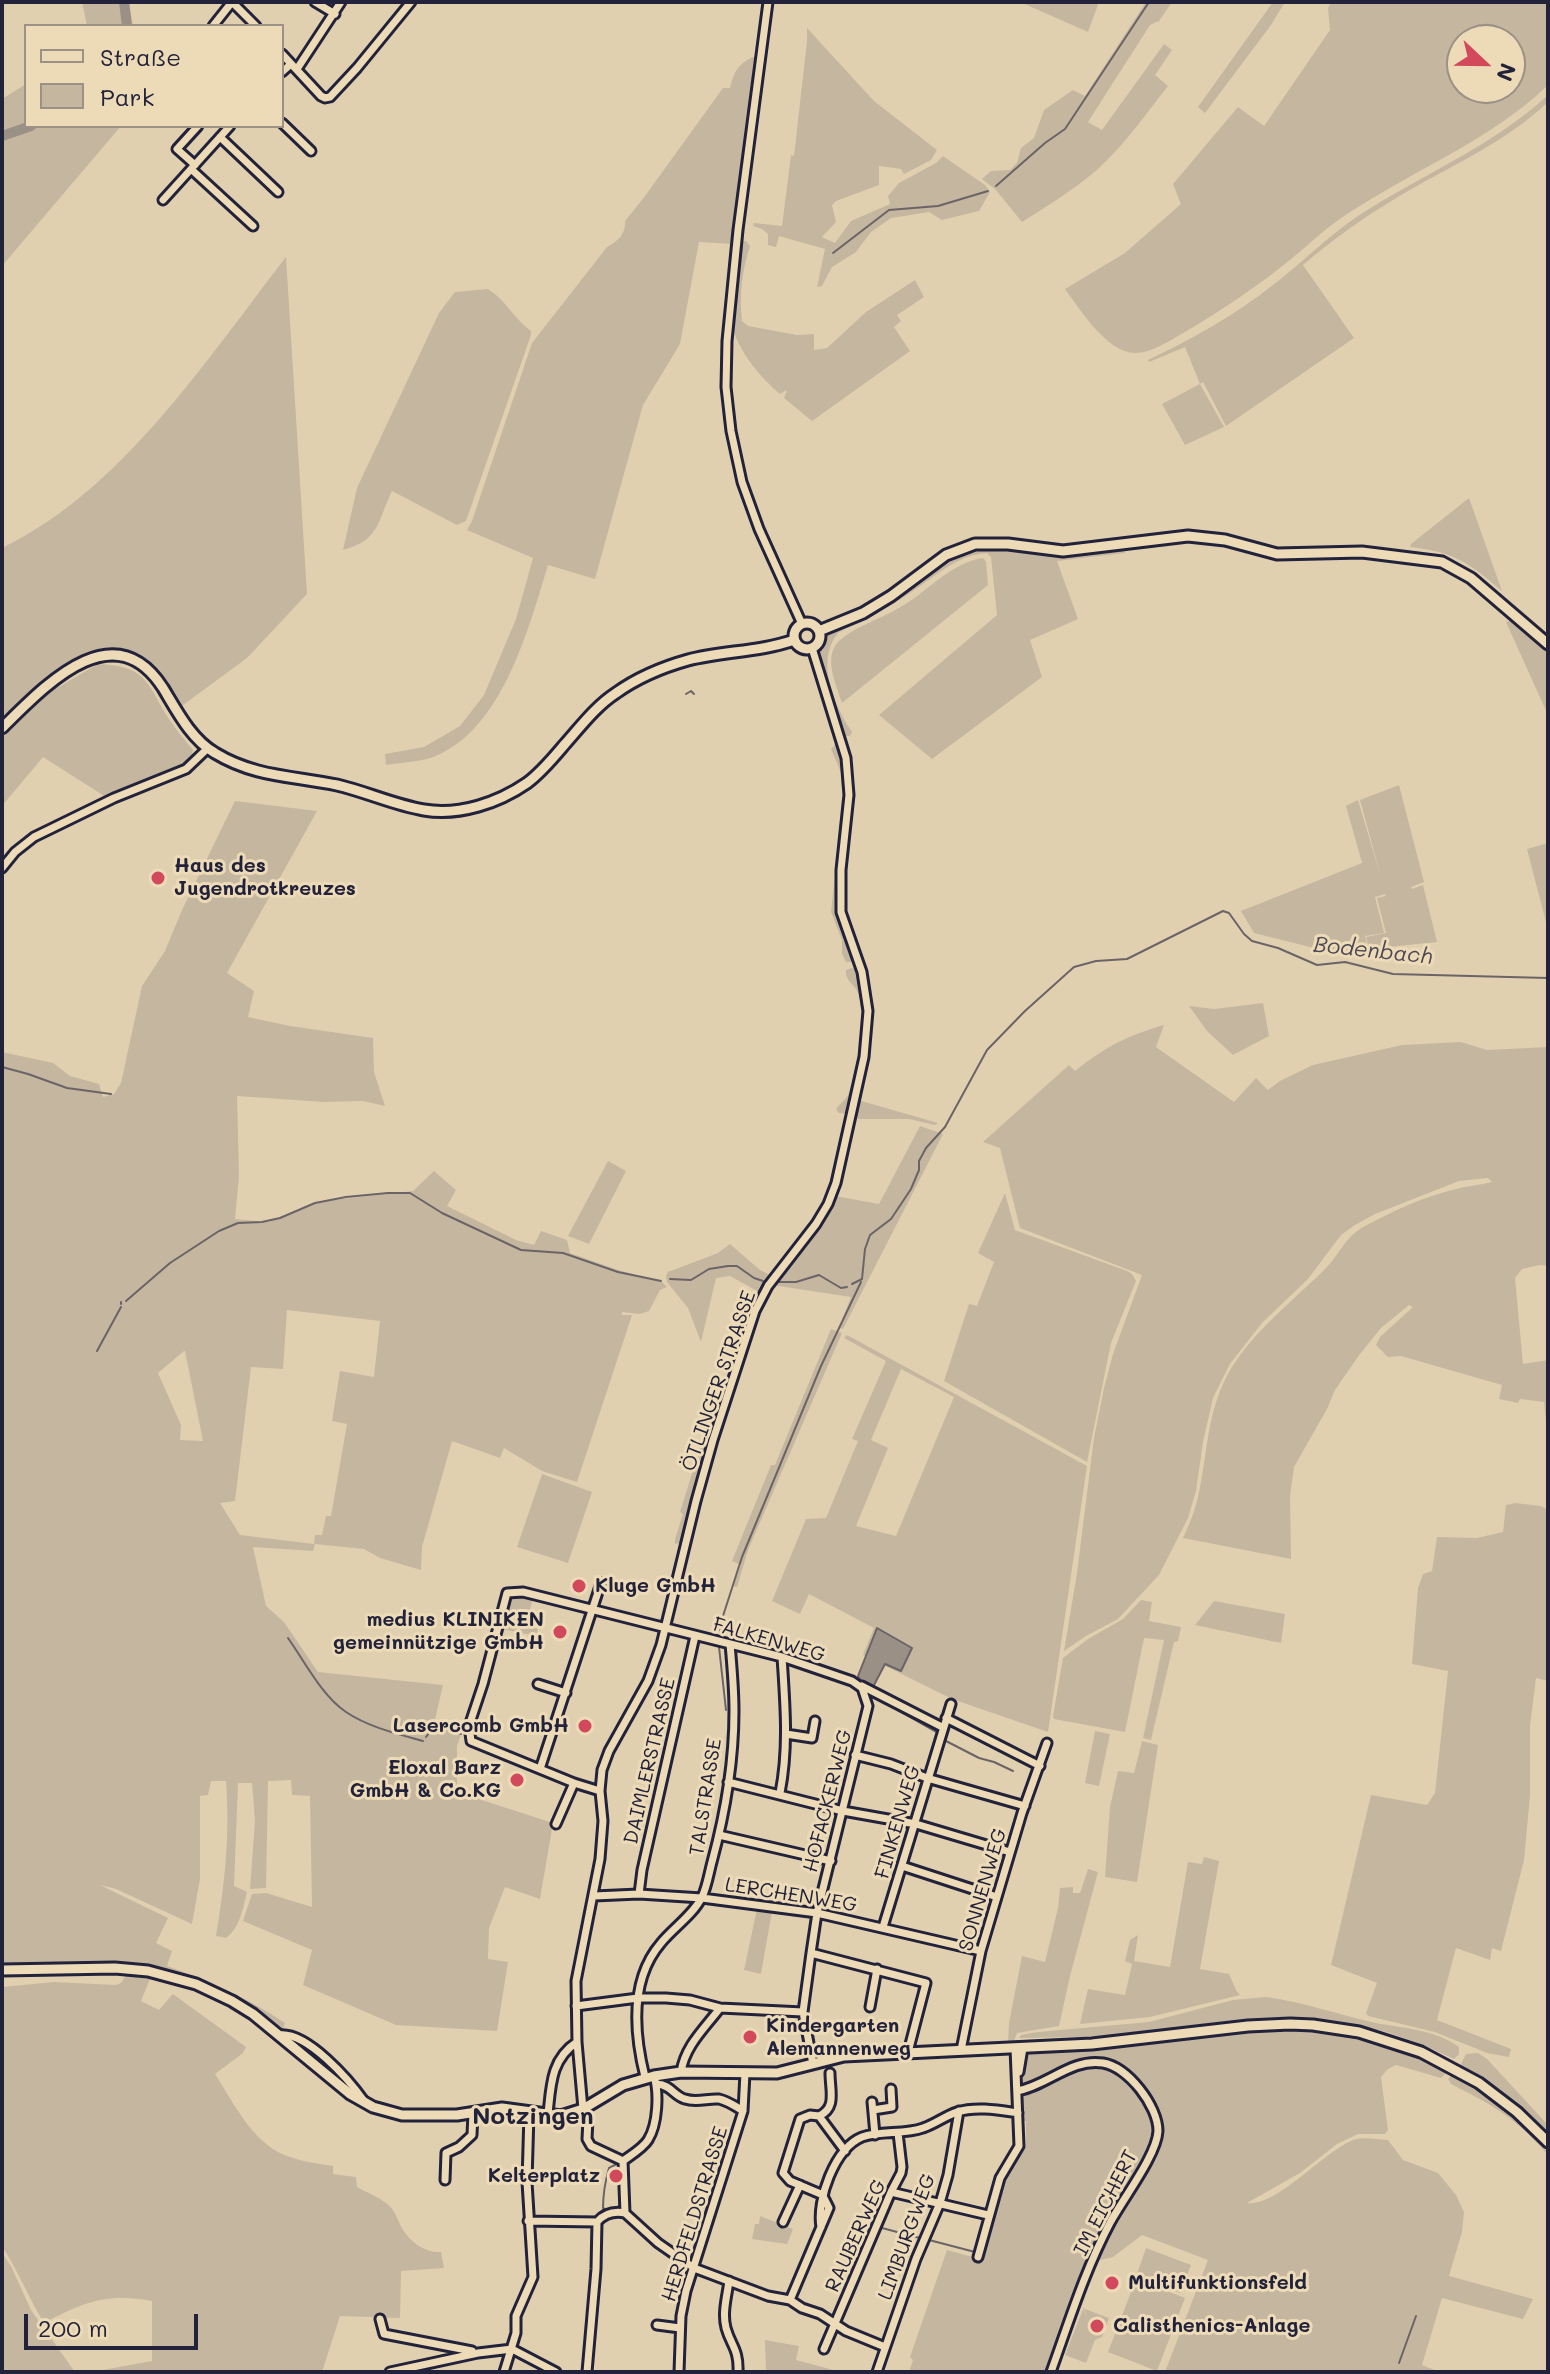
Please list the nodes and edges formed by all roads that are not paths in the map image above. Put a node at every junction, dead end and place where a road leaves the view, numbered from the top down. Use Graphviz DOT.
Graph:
graph roads {
  1 [pos="232,2"];
  2 [pos="315,2"];
  3 [pos="341,2"];
  4 [pos="411,2"];
  5 [pos="768,2"];
  6 [pos="335,14"];
  7 [pos="215,24"];
  8 [pos="254,24"];
  9 [pos="284,56"];
  10 [pos="294,66"];
  11 [pos="284,71"];
  12 [pos="284,125"];
  13 [pos="196,128"];
  14 [pos="228,128"];
  15 [pos="220,137"];
  16 [pos="311,151"];
  17 [pos="193,167"];
  18 [pos="278,192"];
  19 [pos="163,200"];
  20 [pos="253,226"];
  21 [pos="802,624"];
  22 [pos="819,631"];
  23 [pos="794,640"];
  24 [pos="1548,644"];
  25 [pos="812,648"];
  26 [pos="2,728"];
  27 [pos="208,748"];
  28 [pos="4,865"];
  29 [pos="2,878"];
  30 [pos="601,1583"];
  31 [pos="594,1609"];
  32 [pos="665,1628"];
  33 [pos="695,1636"];
  34 [pos="730,1644"];
  35 [pos="782,1657"];
  36 [pos="852,1681"];
  37 [pos="538,1684"];
  38 [pos="862,1688"];
  39 [pos="566,1693"];
  40 [pos="951,1704"];
  41 [pos="946,1718"];
  42 [pos="815,1721"];
  43 [pos="942,1727"];
  44 [pos="786,1734"];
  45 [pos="1047,1743"];
  46 [pos="855,1755"];
  47 [pos="1040,1766"];
  48 [pos="540,1769"];
  49 [pos="927,1778"];
  50 [pos="728,1782"];
  51 [pos="574,1783"];
  52 [pos="600,1791"];
  53 [pos="780,1793"];
  54 [pos="1025,1806"];
  55 [pos="843,1811"];
  56 [pos="556,1824"];
  57 [pos="916,1824"];
  58 [pos="719,1835"];
  59 [pos="1010,1852"];
  60 [pos="831,1861"];
  61 [pos="902,1866"];
  62 [pos="639,1894"];
  63 [pos="594,1896"];
  64 [pos="997,1897"];
  65 [pos="702,1898"];
  66 [pos="817,1913"];
  67 [pos="883,1927"];
  68 [pos="981,1951"];
  69 [pos="811,1953"];
  70 [pos="877,1969"];
  71 [pos="2,1970"];
  72 [pos="638,1998"];
  73 [pos="576,2006"];
  74 [pos="870,2007"];
  75 [pos="720,2008"];
  76 [pos="803,2012"];
  77 [pos="577,2042"];
  78 [pos="1019,2048"];
  79 [pos="961,2050"];
  80 [pos="908,2052"];
  81 [pos="813,2064"];
  82 [pos="681,2072"];
  83 [pos="745,2073"];
  84 [pos="830,2073"];
  85 [pos="652,2079"];
  86 [pos="1017,2086"];
  87 [pos="891,2089"];
  88 [pos="583,2109"];
  89 [pos="743,2111"];
  90 [pos="959,2111"];
  91 [pos="473,2113"];
  92 [pos="529,2113"];
  93 [pos="1018,2113"];
  94 [pos="548,2114"];
  95 [pos="819,2116"];
  96 [pos="898,2133"];
  97 [pos="875,2135"];
  98 [pos="1548,2142"];
  99 [pos="845,2151"];
  100 [pos="623,2161"];
  101 [pos="445,2180"];
  102 [pos="800,2185"];
  103 [pos="891,2192"];
  104 [pos="823,2196"];
  105 [pos="940,2203"];
  106 [pos="625,2213"];
  107 [pos="988,2215"];
  108 [pos="528,2221"];
  109 [pos="597,2222"];
  110 [pos="783,2222"];
  111 [pos="978,2257"];
  112 [pos="694,2268"];
  113 [pos="729,2281"];
  114 [pos="790,2300"];
  115 [pos="380,2319"];
  116 [pos="834,2324"];
  117 [pos="657,2325"];
  118 [pos="680,2328"];
  119 [pos="885,2347"];
  120 [pos="512,2349"];
  121 [pos="824,2349"];
  122 [pos="478,2353"];
  123 [pos="390,2372"];
  124 [pos="504,2372"];
  125 [pos="556,2372"];
  126 [pos="587,2372"];
  127 [pos="679,2372"];
  128 [pos="738,2372"];
  129 [pos="877,2372"];
  130 [pos="1051,2372"];
  1 -- 7 [label="street"];
  1 -- 8 [label="street"];
  2 -- 6 [label="street"];
  3 -- 6 [label="street"];
  4 -- 10 [label="street"];
  5 -- 21 [label="street"];
  6 -- 10 [label="street"];
  9 -- 10 [label="street"];
  10 -- 11 [label="street"];
  12 -- 16 [label="street"];
  13 -- 17 [label="street"];
  14 -- 15 [label="street"];
  15 -- 17 [label="street"];
  15 -- 18 [label="street"];
  17 -- 19 [label="street"];
  17 -- 20 [label="street"];
  21 -- 22 [label="main road"];
  21 -- 23 [label="main road"];
  22 -- 24 [label="main road"];
  22 -- 25 [label="main road"];
  23 -- 25 [label="main road"];
  23 -- 27 [label="main road"];
  25 -- 32 [label="street, ÖTLINGER STRASSE"];
  26 -- 27 [label="main road"];
  27 -- 28 [label="street"];
  28 -- 29 [label="street"];
  30 -- 31 [label="street"];
  31 -- 32 [label="street, FALKENWEG"];
  31 -- 39 [label="street"];
  31 -- 48 [label="street, FALKENWEG"];
  32 -- 33 [label="street, FALKENWEG"];
  32 -- 52 [label="street, ÖTLINGER STRASSE"];
  33 -- 34 [label="street, FALKENWEG"];
  33 -- 62 [label="street, DAIMLERSTRASSE"];
  34 -- 35 [label="street, FALKENWEG"];
  34 -- 50 [label="street, TALSTRASSE"];
  35 -- 36 [label="street, FALKENWEG"];
  35 -- 44 [label="street"];
  36 -- 38 [label="street, FALKENWEG"];
  36 -- 43 [label="street"];
  37 -- 39 [label="street"];
  38 -- 46 [label="street, HOFACKERWEG"];
  39 -- 48 [label="street"];
  40 -- 41 [label="street, FINKENWEG"];
  41 -- 43 [label="street, FINKENWEG"];
  41 -- 47 [label="street"];
  42 -- 44 [label="street"];
  43 -- 49 [label="street, FINKENWEG"];
  44 -- 53 [label="street"];
  45 -- 47 [label="street, SONNENWEG"];
  46 -- 49 [label="street"];
  46 -- 55 [label="street, HOFACKERWEG"];
  47 -- 54 [label="street, SONNENWEG"];
  48 -- 51 [label="street"];
  49 -- 54 [label="street"];
  49 -- 57 [label="street, FINKENWEG"];
  50 -- 53 [label="street"];
  50 -- 58 [label="street, TALSTRASSE"];
  51 -- 52 [label="street"];
  51 -- 56 [label="street"];
  52 -- 63 [label="street, ÖTLINGER STRASSE"];
  53 -- 55 [label="street"];
  54 -- 59 [label="street, SONNENWEG"];
  55 -- 57 [label="street"];
  55 -- 60 [label="street, HOFACKERWEG"];
  57 -- 59 [label="street"];
  57 -- 61 [label="street, FINKENWEG"];
  58 -- 60 [label="street"];
  58 -- 65 [label="street, TALSTRASSE"];
  59 -- 64 [label="street, SONNENWEG"];
  60 -- 66 [label="street, HOFACKERWEG"];
  61 -- 64 [label="street"];
  61 -- 67 [label="street, FINKENWEG"];
  62 -- 63 [label="street, LERCHENWEG"];
  62 -- 65 [label="street, LERCHENWEG"];
  63 -- 73 [label="street, ÖTLINGER STRASSE"];
  64 -- 68 [label="street, SONNENWEG"];
  65 -- 66 [label="street, LERCHENWEG"];
  65 -- 72 [label="street, TALSTRASSE"];
  66 -- 67 [label="street, LERCHENWEG"];
  66 -- 69 [label="street, HOFACKERWEG"];
  67 -- 68 [label="street, LERCHENWEG"];
  68 -- 79 [label="street, SONNENWEG"];
  69 -- 70 [label="street"];
  69 -- 76 [label="street, HOFACKERWEG"];
  70 -- 74 [label="street"];
  70 -- 80 [label="street"];
  71 -- 91 [label="main road"];
  72 -- 73 [label="street"];
  72 -- 75 [label="street"];
  72 -- 85 [label="street, TALSTRASSE"];
  73 -- 77 [label="street, ÖTLINGER STRASSE"];
  75 -- 76 [label="street"];
  75 -- 82 [label="street"];
  76 -- 81 [label="street, HOFACKERWEG"];
  77 -- 88 [label="street, ÖTLINGER STRASSE"];
  77 -- 94 [label="street"];
  78 -- 79 [label="main road"];
  78 -- 86 [label="street"];
  78 -- 98 [label="main road"];
  79 -- 80 [label="main road"];
  80 -- 81 [label="main road"];
  81 -- 83 [label="main road"];
  82 -- 83 [label="main road"];
  82 -- 85 [label="main road"];
  83 -- 89 [label="street, HERDFELDSTRASSE"];
  84 -- 95 [label="street"];
  85 -- 88 [label="main road"];
  85 -- 89 [label="street, HERDFELDSTRASSE"];
  85 -- 100 [label="street, TALSTRASSE"];
  86 -- 93 [label="street"];
  86 -- 130 [label="street, IM EICHERT"];
  87 -- 97 [label="street"];
  88 -- 94 [label="main road"];
  88 -- 100 [label="street, ÖTLINGER STRASSE"];
  89 -- 112 [label="street, HERDFELDSTRASSE"];
  90 -- 93 [label="street"];
  90 -- 96 [label="street"];
  90 -- 105 [label="street, LIMBURGWEG"];
  91 -- 92 [label="main road"];
  91 -- 101 [label="street"];
  92 -- 94 [label="main road"];
  92 -- 108 [label="street"];
  93 -- 107 [label="street"];
  95 -- 99 [label="street"];
  95 -- 102 [label="street"];
  96 -- 97 [label="street"];
  96 -- 103 [label="street, RAUBERWEG"];
  97 -- 99 [label="street"];
  99 -- 104 [label="street"];
  100 -- 106 [label="street"];
  102 -- 104 [label="street"];
  102 -- 110 [label="street"];
  103 -- 105 [label="street"];
  103 -- 116 [label="street, RAUBERWEG"];
  104 -- 114 [label="street"];
  105 -- 107 [label="street"];
  105 -- 119 [label="street, LIMBURGWEG"];
  106 -- 109 [label="street"];
  106 -- 112 [label="street"];
  107 -- 111 [label="street"];
  108 -- 109 [label="street"];
  108 -- 120 [label="street"];
  109 -- 126 [label="street"];
  112 -- 113 [label="street"];
  112 -- 118 [label="street, HERDFELDSTRASSE"];
  113 -- 114 [label="street"];
  113 -- 128 [label="street"];
  114 -- 116 [label="street"];
  115 -- 122 [label="street"];
  116 -- 119 [label="street"];
  116 -- 121 [label="street, RAUBERWEG"];
  117 -- 118 [label="street, HERDFELDSTRASSE"];
  118 -- 127 [label="street, HERDFELDSTRASSE"];
  119 -- 129 [label="street, LIMBURGWEG"];
  120 -- 122 [label="street"];
  120 -- 124 [label="street"];
  120 -- 125 [label="street"];
  122 -- 123 [label="street"];
}
